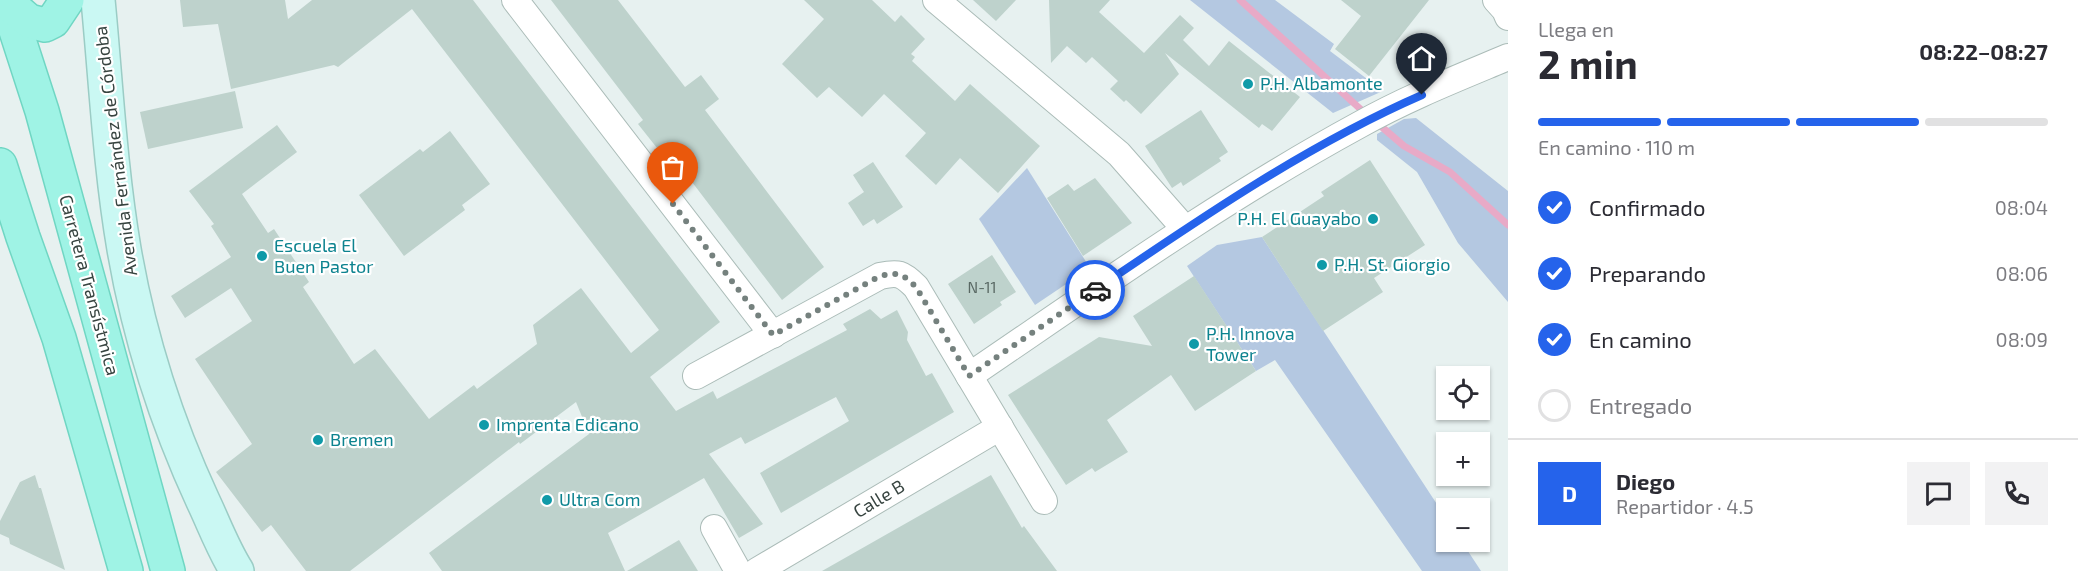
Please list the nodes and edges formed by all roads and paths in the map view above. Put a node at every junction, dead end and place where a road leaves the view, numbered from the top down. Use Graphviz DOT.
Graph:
graph roads {
  1 [pos="67,0"];
  2 [pos="98,0"];
  3 [pos="515,0"];
  4 [pos="936,0"];
  5 [pos="1496,0"];
  6 [pos="7,1"];
  7 [pos="1508,17"];
  8 [pos="1508,57"];
  9 [pos="0,165"];
  10 [pos="1185,229"];
  11 [pos="773,335"];
  12 [pos="696,376"];
  13 [pos="969,376"];
  14 [pos="1000,427"];
  15 [pos="1044,501"];
  16 [pos="714,528"];
  17 [pos="126,571"];
  18 [pos="168,571"];
  19 [pos="237,571"];
  20 [pos="738,571"];
  21 [pos="757,571"];
  1 -- 6 [label="main road"];
  2 -- 19 [label="main road, Avenida Fernández de Córdoba"];
  3 -- 11 [label="street"];
  4 -- 10 [label="street"];
  5 -- 7 [label="street"];
  6 -- 18 [label="main road, Carretera Transístmica"];
  8 -- 10 [label="street"];
  9 -- 17 [label="main road"];
  10 -- 13 [label="street"];
  11 -- 12 [label="street"];
  11 -- 13 [label="street"];
  13 -- 14 [label="street"];
  14 -- 15 [label="street"];
  14 -- 21 [label="street, Calle B"];
  16 -- 20 [label="street"];
}
